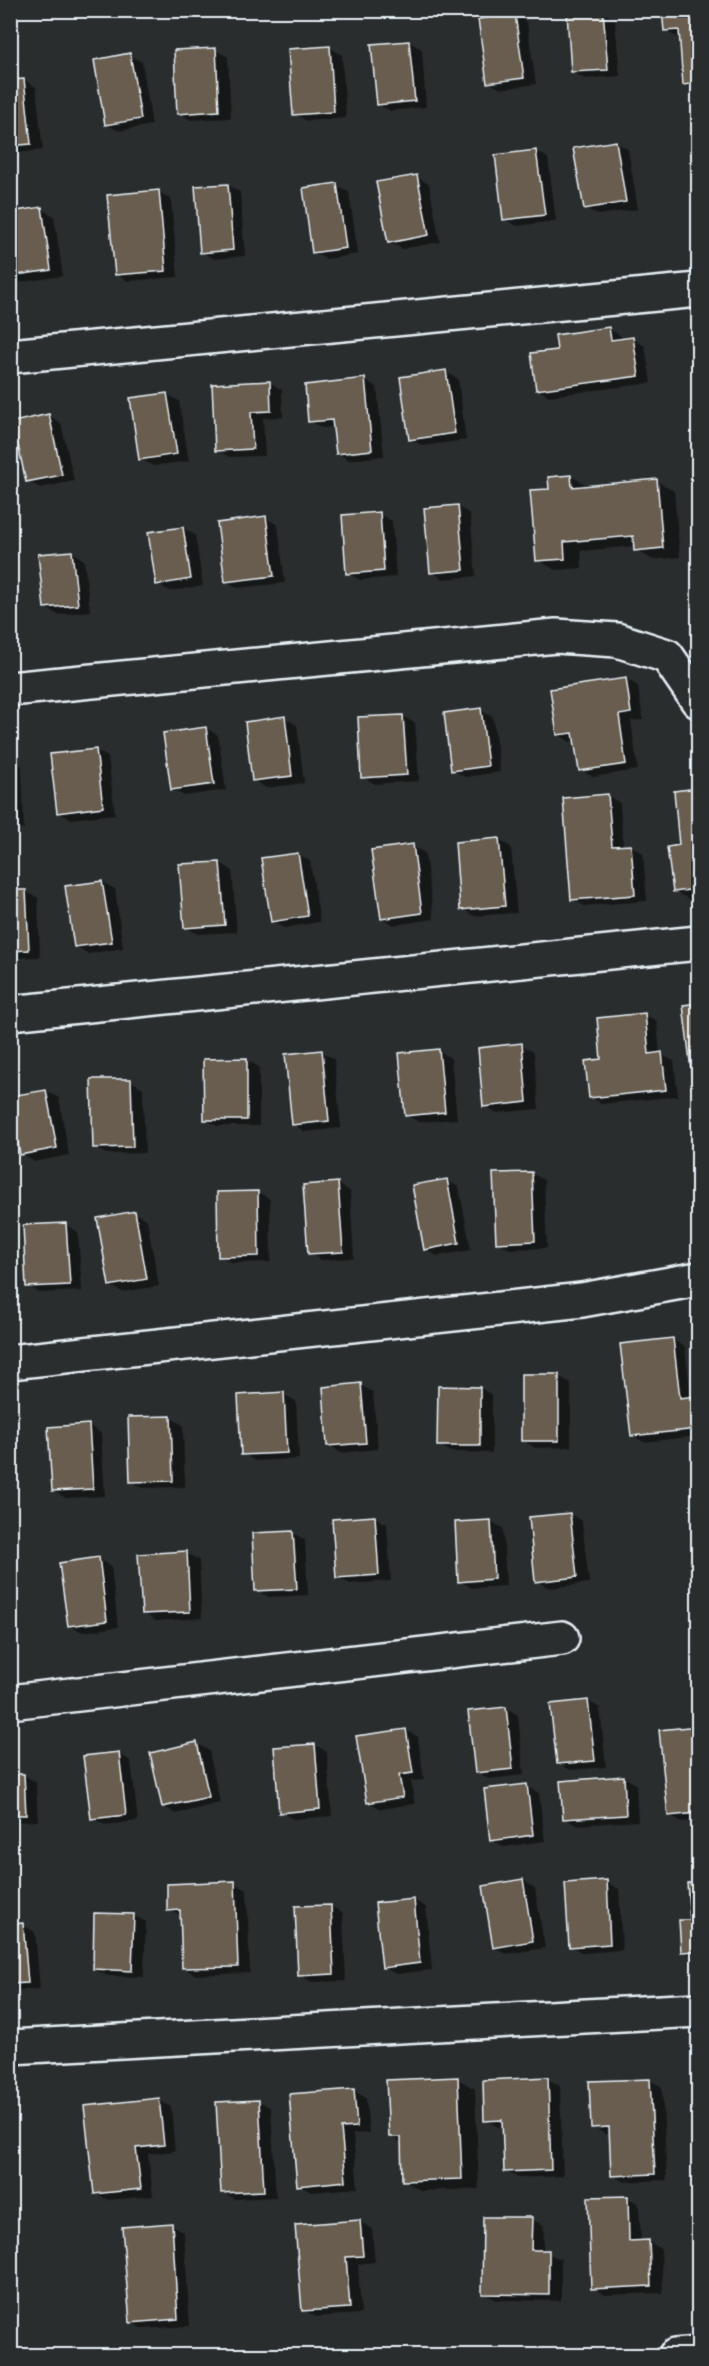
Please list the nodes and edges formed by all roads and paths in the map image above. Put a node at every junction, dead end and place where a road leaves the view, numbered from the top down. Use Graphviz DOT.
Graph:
graph roads {
  1 [pos="699,290"];
  2 [pos="10,356"];
  3 [pos="10,689"];
  4 [pos="699,701"];
  5 [pos="699,943"];
  6 [pos="10,1013"];
  7 [pos="699,1279"];
  8 [pos="10,1362"];
  9 [pos="562,1638"];
  10 [pos="10,1702"];
  11 [pos="699,2010"];
  12 [pos="10,2047"];
  13 [pos="699,2354"];
  14 [pos="675,2355"];
  1 -- 2 [label="street"];
  3 -- 4 [label="street"];
  5 -- 6 [label="street"];
  7 -- 8 [label="street"];
  9 -- 10 [label="street"];
  11 -- 12 [label="street"];
  13 -- 14 [label="street"];
}
